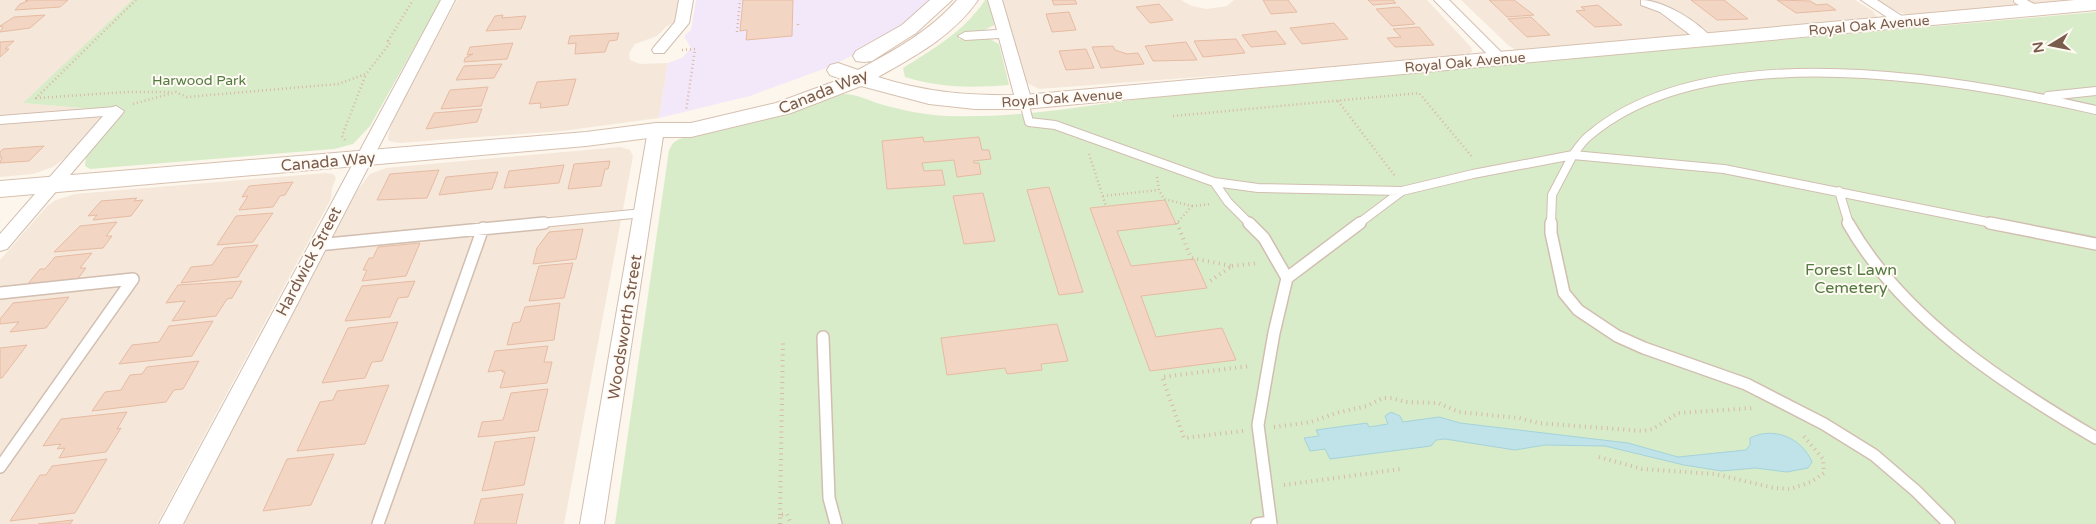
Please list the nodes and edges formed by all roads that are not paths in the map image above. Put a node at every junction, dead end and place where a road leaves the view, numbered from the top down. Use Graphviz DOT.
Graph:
graph roads {
  1 [pos="448,0"];
  2 [pos="686,0"];
  3 [pos="942,0"];
  4 [pos="968,0"];
  5 [pos="995,0"];
  6 [pos="1442,0"];
  7 [pos="1868,0"];
  8 [pos="1646,2"];
  9 [pos="2026,4"];
  10 [pos="2096,4"];
  11 [pos="1904,22"];
  12 [pos="1004,34"];
  13 [pos="965,36"];
  14 [pos="1706,40"];
  15 [pos="659,50"];
  16 [pos="1500,59"];
  17 [pos="838,70"];
  18 [pos="859,79"];
  19 [pos="2096,91"];
  20 [pos="2039,97"];
  21 [pos="1024,102"];
  22 [pos="2096,110"];
  23 [pos="111,112"];
  24 [pos="0,120"];
  25 [pos="656,130"];
  26 [pos="356,151"];
  27 [pos="1573,155"];
  28 [pos="1214,182"];
  29 [pos="52,184"];
  30 [pos="0,189"];
  31 [pos="1404,191"];
  32 [pos="1839,191"];
  33 [pos="642,213"];
  34 [pos="483,228"];
  35 [pos="317,244"];
  36 [pos="2096,244"];
  37 [pos="0,245"];
  38 [pos="1287,278"];
  39 [pos="0,293"];
  40 [pos="823,338"];
  41 [pos="2096,438"];
  42 [pos="0,467"];
  43 [pos="1266,523"];
  44 [pos="171,524"];
  45 [pos="378,524"];
  46 [pos="592,524"];
  47 [pos="836,524"];
  48 [pos="1949,524"];
  1 -- 26 [label="street, Hardwick Street"];
  2 -- 15 [label="street"];
  3 -- 17 [label="street, Canada Way"];
  4 -- 18 [label="street, Canada Way"];
  5 -- 12 [label="street"];
  6 -- 16 [label="street"];
  7 -- 11 [label="street"];
  8 -- 14 [label="street"];
  9 -- 10 [label="street, Royal Oak Avenue"];
  9 -- 11 [label="street, Royal Oak Avenue"];
  11 -- 14 [label="street, Royal Oak Avenue"];
  12 -- 13 [label="street"];
  12 -- 21 [label="street"];
  14 -- 16 [label="street, Royal Oak Avenue"];
  16 -- 21 [label="street, Royal Oak Avenue"];
  17 -- 18 [label="street, Royal Oak Avenue"];
  17 -- 25 [label="street, Canada Way"];
  18 -- 21 [label="street, Royal Oak Avenue"];
  18 -- 25 [label="street, Canada Way"];
  19 -- 20 [label="lane"];
  20 -- 22 [label="lane"];
  20 -- 27 [label="lane"];
  21 -- 28 [label="lane"];
  23 -- 24 [label="lane"];
  23 -- 29 [label="street"];
  25 -- 26 [label="street, Canada Way"];
  25 -- 33 [label="street, Woodsworth Street"];
  26 -- 29 [label="street, Canada Way"];
  26 -- 35 [label="street, Hardwick Street"];
  27 -- 31 [label="lane"];
  27 -- 32 [label="lane"];
  27 -- 48 [label="lane"];
  28 -- 31 [label="lane"];
  28 -- 38 [label="lane"];
  29 -- 30 [label="street, Canada Way"];
  29 -- 37 [label="street"];
  31 -- 38 [label="lane"];
  32 -- 36 [label="lane"];
  32 -- 41 [label="lane"];
  33 -- 34 [label="lane"];
  33 -- 46 [label="street, Woodsworth Street"];
  34 -- 35 [label="lane"];
  34 -- 45 [label="lane"];
  35 -- 44 [label="street, Hardwick Street"];
  38 -- 43 [label="lane"];
  39 -- 42 [label="lane"];
  40 -- 47 [label="lane"];
}
